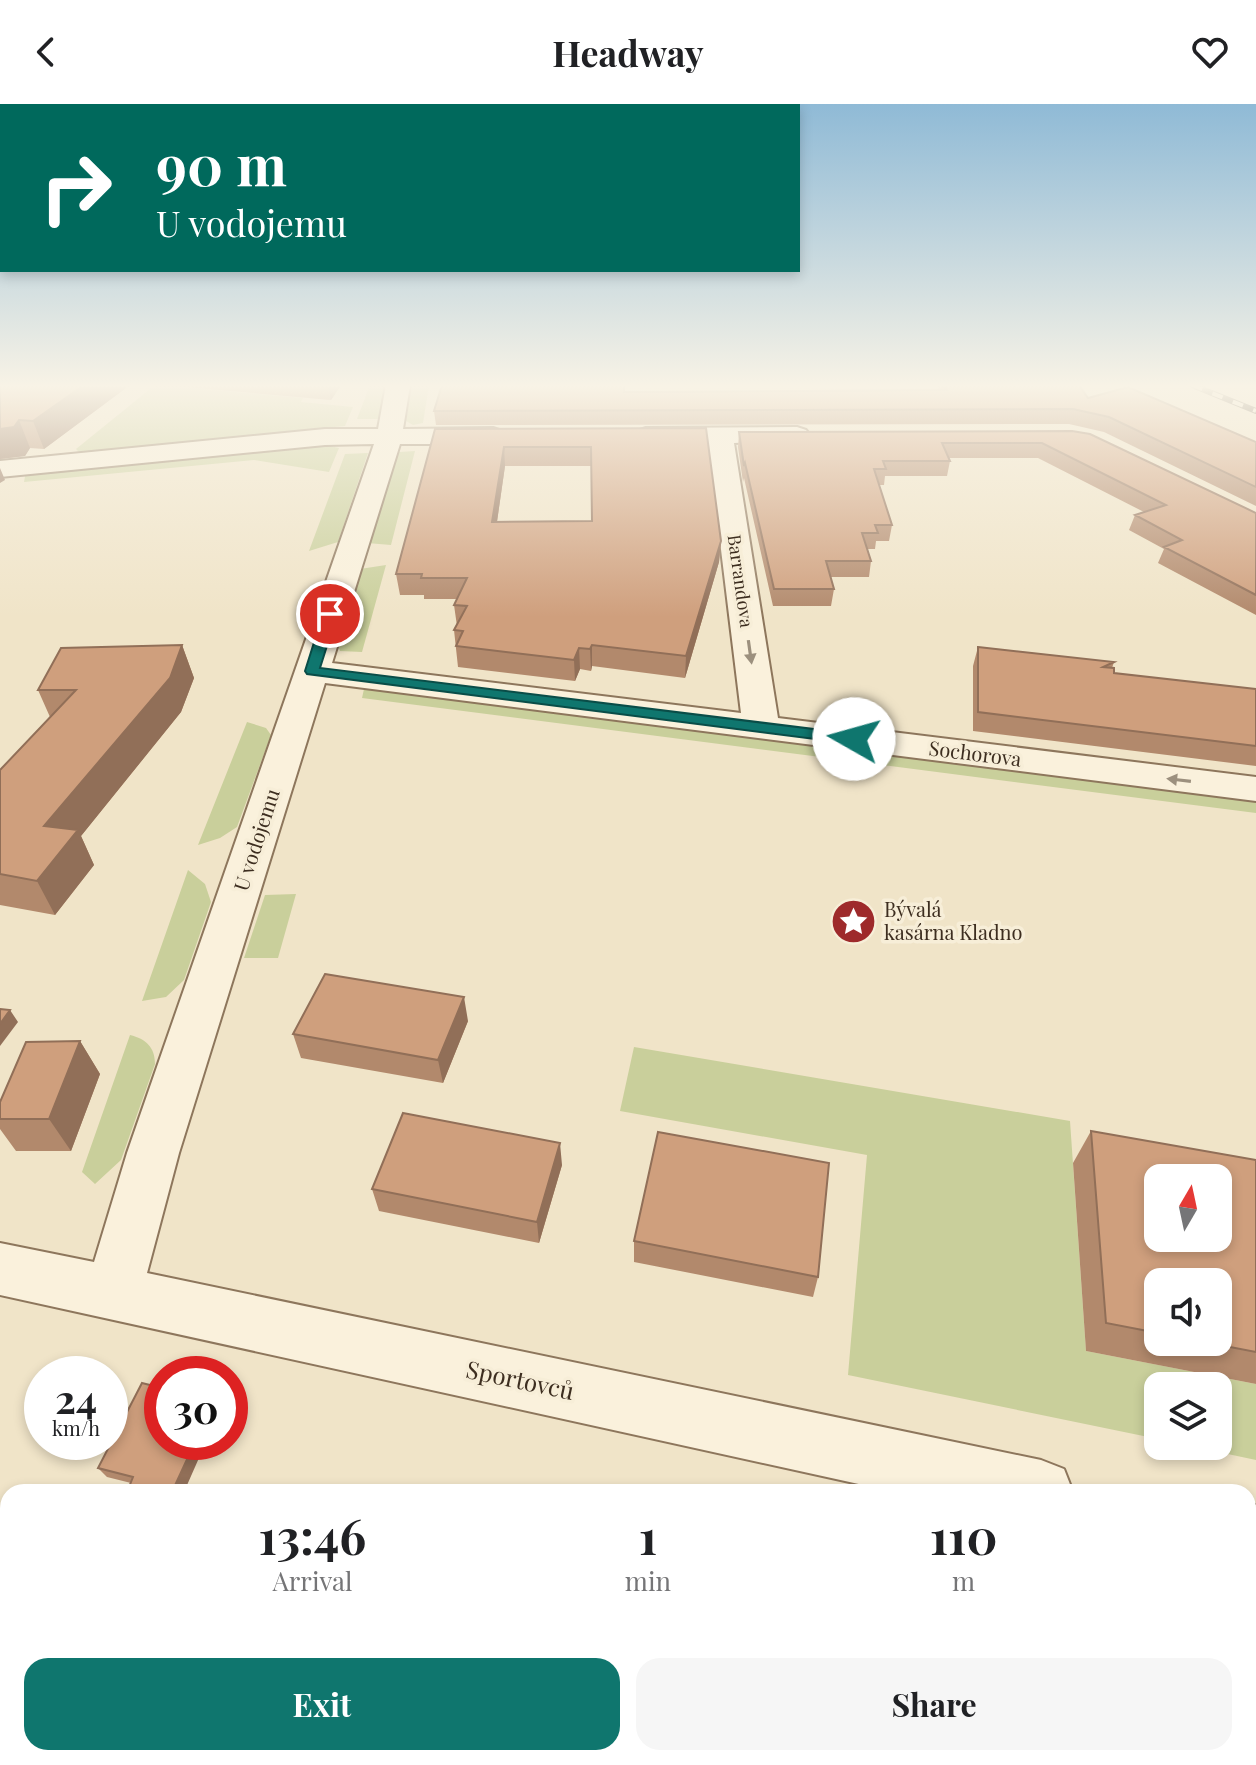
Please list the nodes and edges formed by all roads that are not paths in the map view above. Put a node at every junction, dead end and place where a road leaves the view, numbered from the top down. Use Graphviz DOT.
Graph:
graph roads {
  1 [pos="66,463"];
  2 [pos="381,463"];
  3 [pos="724,463"];
  4 [pos="0,469"];
  5 [pos="312,671"];
  6 [pos="761,727"];
  7 [pos="1256,789"];
  8 [pos="0,1269"];
  9 [pos="113,1295"];
  10 [pos="1003,1484"];
  1 -- 4 [label="street"];
  2 -- 5 [label="street, U vodojemu"];
  3 -- 6 [label="street, Barrandova, one-way"];
  5 -- 6 [label="street, Sochorova"];
  5 -- 9 [label="street, U vodojemu"];
  7 -- 6 [label="street, Sochorova, one-way"];
  8 -- 9 [label="street, Sportovců"];
  9 -- 10 [label="street, Sportovců"];
}
